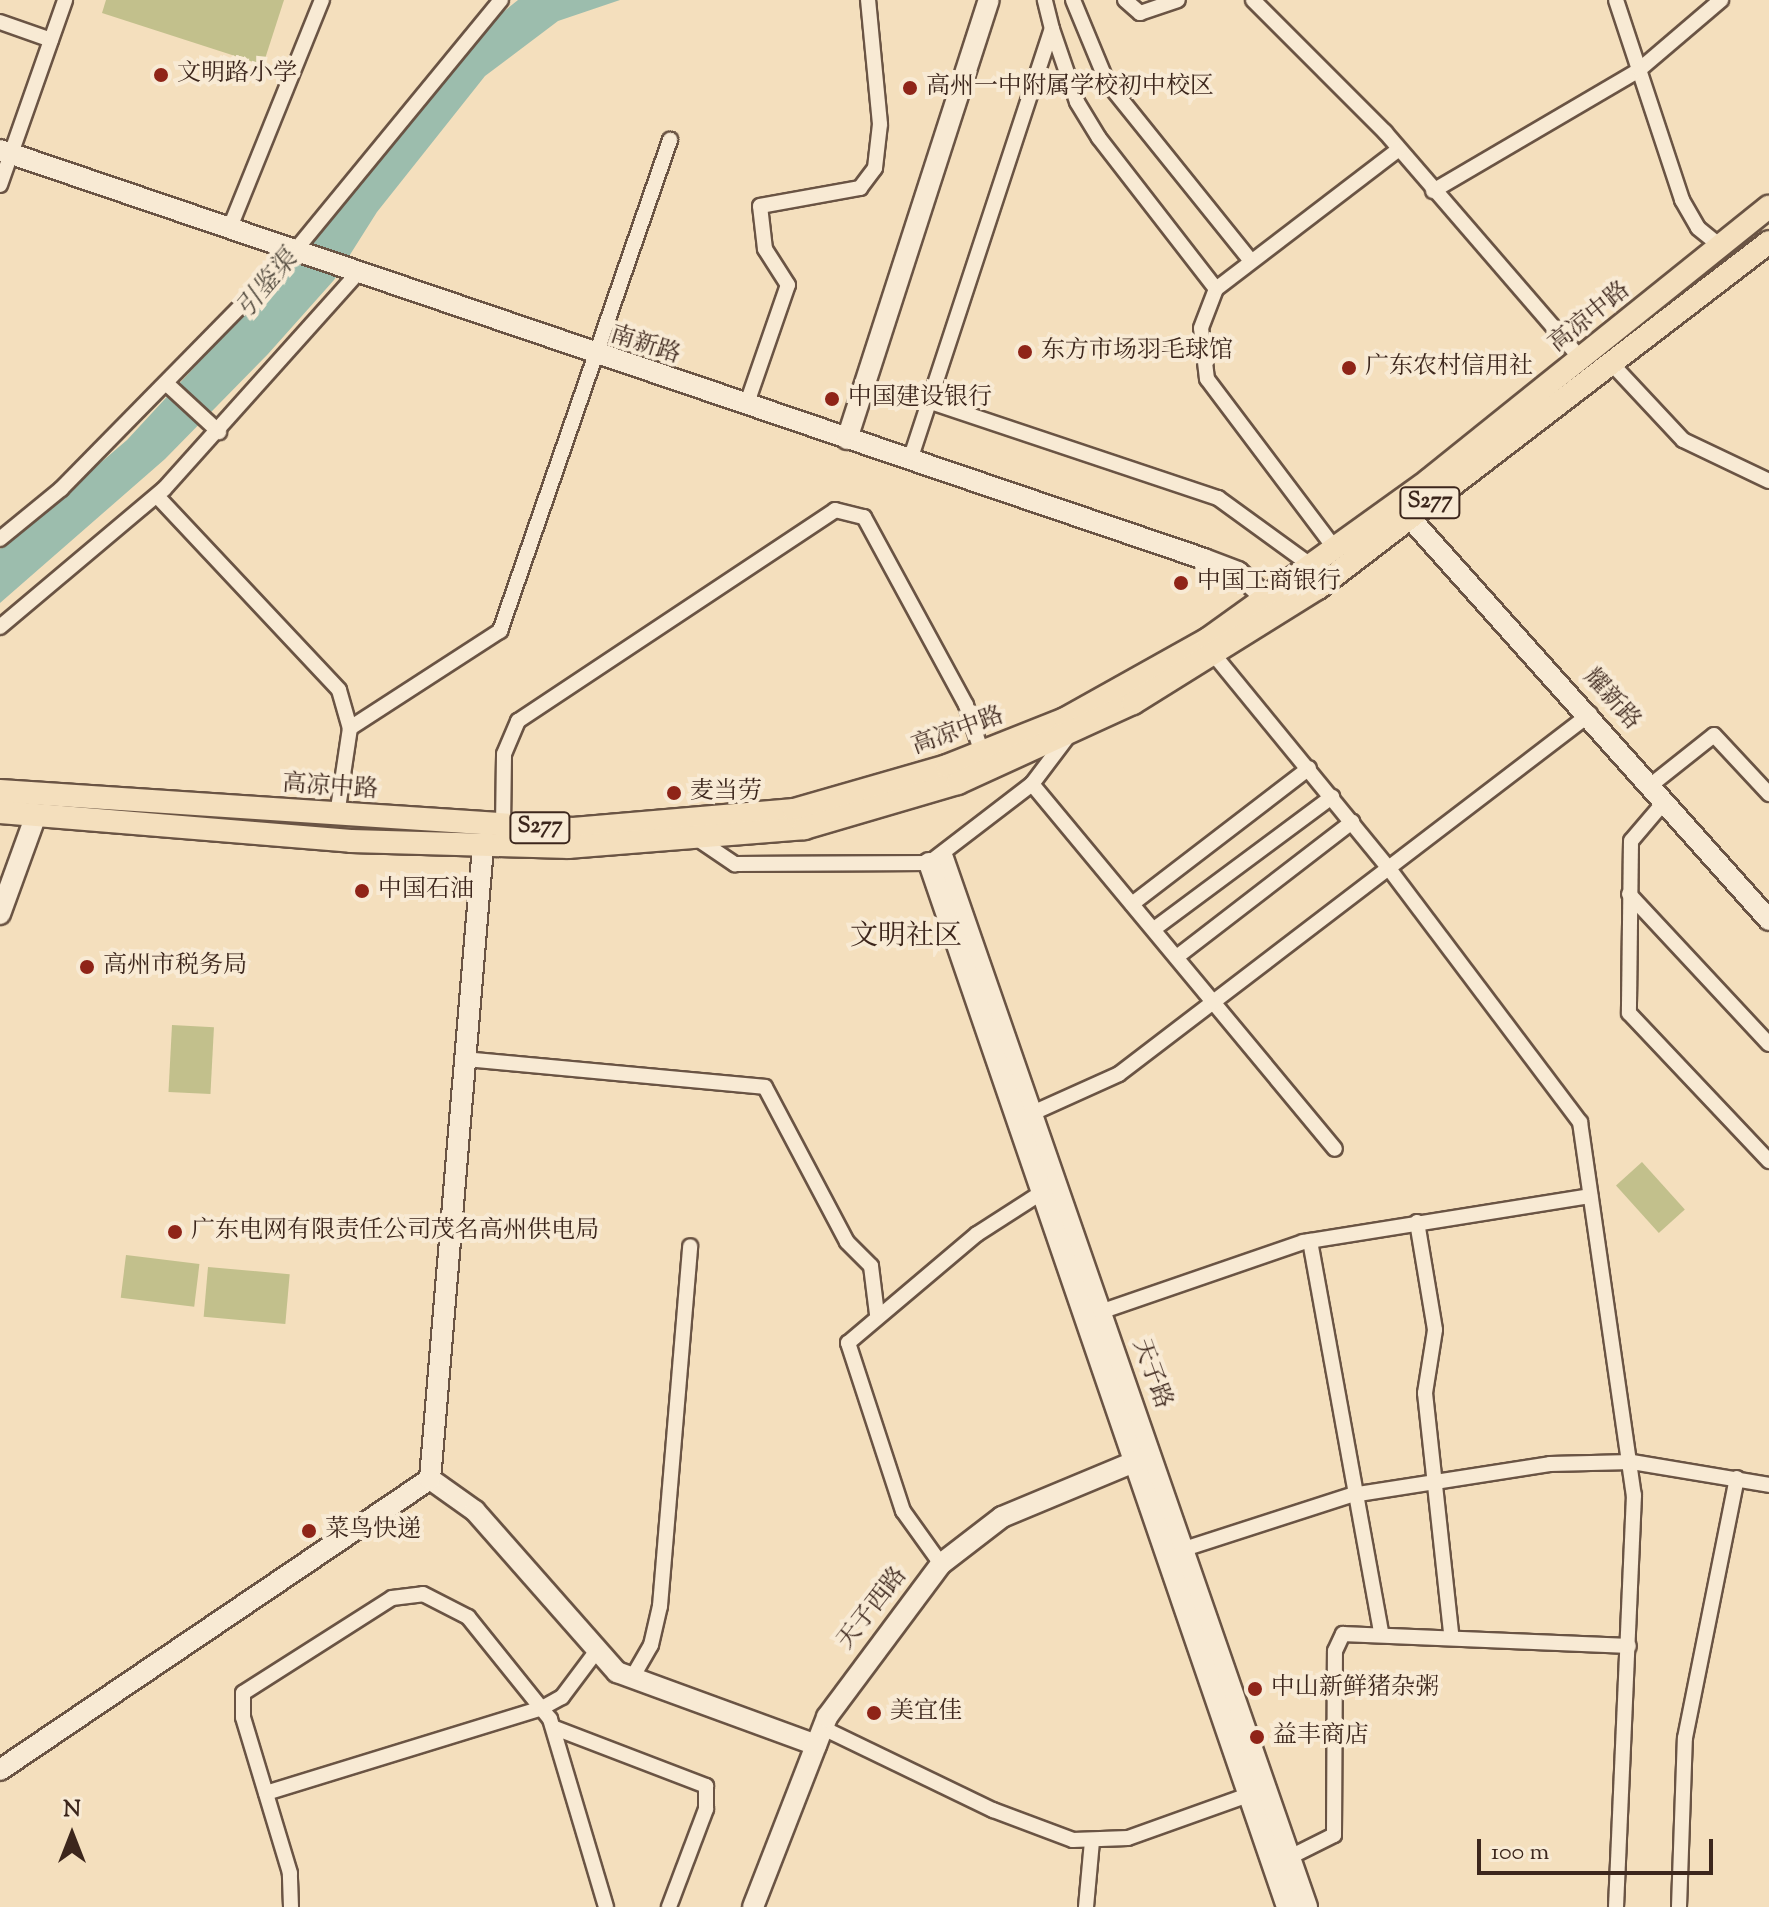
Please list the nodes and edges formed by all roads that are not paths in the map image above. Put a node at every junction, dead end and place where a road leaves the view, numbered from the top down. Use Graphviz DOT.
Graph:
graph roads {
  1 [pos="65,0"];
  2 [pos="322,0"];
  3 [pos="501,0"];
  4 [pos="868,0"];
  5 [pos="989,0"];
  6 [pos="1045,0"];
  7 [pos="1073,0"];
  8 [pos="1125,0"];
  9 [pos="1178,0"];
  10 [pos="1253,0"];
  11 [pos="1616,0"];
  12 [pos="1721,0"];
  13 [pos="0,22"];
  14 [pos="1052,29"];
  15 [pos="51,40"];
  16 [pos="1639,70"];
  17 [pos="670,140"];
  18 [pos="1399,149"];
  19 [pos="6,152"];
  20 [pos="0,185"];
  21 [pos="1433,191"];
  22 [pos="1769,208"];
  23 [pos="229,230"];
  24 [pos="1769,242"];
  25 [pos="1720,246"];
  26 [pos="300,254"];
  27 [pos="1250,260"];
  28 [pos="352,273"];
  29 [pos="1216,289"];
  30 [pos="594,357"];
  31 [pos="1581,359"];
  32 [pos="1612,364"];
  33 [pos="172,388"];
  34 [pos="928,401"];
  35 [pos="746,406"];
  36 [pos="215,428"];
  37 [pos="847,439"];
  38 [pos="910,460"];
  39 [pos="1769,481"];
  40 [pos="157,496"];
  41 [pos="1410,518"];
  42 [pos="0,539"];
  43 [pos="1336,550"];
  44 [pos="1313,567"];
  45 [pos="1267,599"];
  46 [pos="0,627"];
  47 [pos="1215,656"];
  48 [pos="1590,714"];
  49 [pos="350,728"];
  50 [pos="1070,733"];
  51 [pos="982,753"];
  52 [pos="1309,768"];
  53 [pos="1032,784"];
  54 [pos="1651,785"];
  55 [pos="0,791"];
  56 [pos="1769,794"];
  57 [pos="1332,797"];
  58 [pos="1665,801"];
  59 [pos="0,812"];
  60 [pos="36,815"];
  61 [pos="337,815"];
  62 [pos="1352,822"];
  63 [pos="503,827"];
  64 [pos="701,832"];
  65 [pos="483,846"];
  66 [pos="936,861"];
  67 [pos="1387,866"];
  68 [pos="1629,894"];
  69 [pos="1132,904"];
  70 [pos="0,914"];
  71 [pos="1769,920"];
  72 [pos="1154,929"];
  73 [pos="1178,956"];
  74 [pos="1217,1002"];
  75 [pos="1769,1044"];
  76 [pos="465,1059"];
  77 [pos="1023,1117"];
  78 [pos="1335,1149"];
  79 [pos="1769,1161"];
  80 [pos="1048,1188"];
  81 [pos="1590,1196"];
  82 [pos="1417,1222"];
  83 [pos="1310,1241"];
  84 [pos="690,1246"];
  85 [pos="877,1314"];
  86 [pos="1092,1315"];
  87 [pos="1143,1458"];
  88 [pos="1632,1462"];
  89 [pos="1737,1478"];
  90 [pos="430,1479"];
  91 [pos="1435,1483"];
  92 [pos="1769,1485"];
  93 [pos="1352,1495"];
  94 [pos="1174,1552"];
  95 [pos="941,1564"];
  96 [pos="1381,1630"];
  97 [pos="1451,1634"];
  98 [pos="1629,1646"];
  99 [pos="595,1653"];
  100 [pos="632,1678"];
  101 [pos="542,1708"];
  102 [pos="555,1728"];
  103 [pos="820,1736"];
  104 [pos="0,1770"];
  105 [pos="1257,1791"];
  106 [pos="266,1793"];
  107 [pos="1092,1841"];
  108 [pos="1281,1861"];
  109 [pos="291,1907"];
  110 [pos="606,1907"];
  111 [pos="669,1907"];
  112 [pos="753,1907"];
  113 [pos="1086,1907"];
  114 [pos="1287,1907"];
  115 [pos="1307,1907"];
  116 [pos="1616,1907"];
  117 [pos="1679,1907"];
  1 -- 15 [label="street"];
  2 -- 23 [label="street"];
  3 -- 26 [label="street"];
  4 -- 35 [label="street"];
  5 -- 37 [label="street"];
  6 -- 14 [label="street"];
  7 -- 27 [label="street"];
  8 -- 9 [label="street"];
  10 -- 18 [label="street"];
  11 -- 16 [label="street"];
  12 -- 16 [label="street"];
  13 -- 15 [label="street"];
  14 -- 29 [label="street"];
  14 -- 34 [label="street"];
  15 -- 19 [label="street"];
  16 -- 21 [label="street"];
  16 -- 25 [label="street"];
  17 -- 30 [label="street"];
  18 -- 21 [label="street"];
  18 -- 27 [label="street"];
  19 -- 20 [label="street"];
  19 -- 23 [label="street, 南新路"];
  21 -- 31 [label="street"];
  22 -- 25 [label="main road, 高凉中路 / S277"];
  23 -- 26 [label="street, 南新路"];
  24 -- 32 [label="main road, 高凉中路 / S277"];
  25 -- 31 [label="main road, 高凉中路 / S277"];
  26 -- 28 [label="street, 南新路"];
  26 -- 33 [label="street"];
  27 -- 29 [label="street"];
  28 -- 30 [label="street, 南新路"];
  28 -- 36 [label="street"];
  29 -- 43 [label="street"];
  30 -- 35 [label="street, 南新路"];
  30 -- 49 [label="street"];
  31 -- 43 [label="main road, 高凉中路 / S277"];
  32 -- 39 [label="street"];
  32 -- 41 [label="main road, 高凉中路 / S277"];
  33 -- 36 [label="street"];
  33 -- 42 [label="street"];
  34 -- 38 [label="street"];
  34 -- 44 [label="street"];
  35 -- 37 [label="street, 南新路"];
  36 -- 40 [label="street"];
  37 -- 38 [label="street, 南新路"];
  38 -- 45 [label="street, 南新路"];
  40 -- 46 [label="street"];
  40 -- 49 [label="street"];
  41 -- 47 [label="main road, 高凉中路 / S277"];
  41 -- 48 [label="street, 耀新路"];
  43 -- 44 [label="main road, 高凉中路 / S277"];
  44 -- 45 [label="main road, 高凉中路 / S277"];
  45 -- 51 [label="main road, 高凉中路 / S277"];
  47 -- 50 [label="main road, 高凉中路 / S277"];
  47 -- 52 [label="street"];
  48 -- 54 [label="street, 耀新路"];
  48 -- 67 [label="street"];
  49 -- 61 [label="street"];
  50 -- 53 [label="street"];
  50 -- 64 [label="main road, 高凉中路 / S277"];
  51 -- 63 [label="street"];
  51 -- 64 [label="main road, 高凉中路 / S277"];
  52 -- 57 [label="street"];
  52 -- 69 [label="street"];
  53 -- 66 [label="street"];
  53 -- 69 [label="street"];
  54 -- 56 [label="street"];
  54 -- 58 [label="street, 耀新路"];
  55 -- 61 [label="main road, 高凉中路 / S277"];
  57 -- 62 [label="street"];
  57 -- 72 [label="street"];
  58 -- 68 [label="street"];
  58 -- 71 [label="street, 耀新路"];
  59 -- 60 [label="main road, 高凉中路 / S277"];
  60 -- 65 [label="main road, 高凉中路 / S277"];
  60 -- 70 [label="street"];
  61 -- 63 [label="main road, 高凉中路 / S277"];
  62 -- 67 [label="street"];
  62 -- 73 [label="street"];
  63 -- 64 [label="main road, 高凉中路 / S277"];
  64 -- 65 [label="main road, 高凉中路 / S277"];
  64 -- 66 [label="street"];
  65 -- 76 [label="street"];
  66 -- 77 [label="street, 天子路"];
  67 -- 74 [label="street"];
  67 -- 81 [label="street"];
  68 -- 75 [label="street"];
  68 -- 79 [label="street"];
  69 -- 72 [label="street"];
  72 -- 73 [label="street"];
  73 -- 74 [label="street"];
  74 -- 77 [label="street"];
  74 -- 78 [label="street"];
  76 -- 85 [label="street"];
  76 -- 90 [label="street"];
  77 -- 80 [label="street, 天子路"];
  80 -- 85 [label="street"];
  80 -- 86 [label="street, 天子路"];
  81 -- 82 [label="street"];
  81 -- 88 [label="street"];
  82 -- 83 [label="street"];
  82 -- 91 [label="street"];
  83 -- 86 [label="street"];
  83 -- 93 [label="street"];
  84 -- 100 [label="street"];
  85 -- 95 [label="street"];
  86 -- 87 [label="street, 天子路"];
  87 -- 94 [label="street, 天子路"];
  87 -- 95 [label="street, 天子西路"];
  88 -- 89 [label="street"];
  88 -- 91 [label="street"];
  88 -- 98 [label="street"];
  89 -- 92 [label="street"];
  89 -- 117 [label="street"];
  90 -- 99 [label="street"];
  90 -- 104 [label="street"];
  91 -- 93 [label="street"];
  91 -- 97 [label="street"];
  93 -- 94 [label="street"];
  93 -- 96 [label="street"];
  94 -- 105 [label="street, 天子路"];
  95 -- 103 [label="street, 天子西路"];
  96 -- 97 [label="street"];
  96 -- 108 [label="street"];
  97 -- 98 [label="street"];
  98 -- 116 [label="street"];
  99 -- 100 [label="street"];
  99 -- 101 [label="street"];
  100 -- 103 [label="street"];
  101 -- 102 [label="street"];
  101 -- 106 [label="street"];
  101 -- 106 [label="street"];
  102 -- 110 [label="street"];
  102 -- 111 [label="street"];
  103 -- 107 [label="street"];
  103 -- 112 [label="street, 天子西路"];
  105 -- 107 [label="street"];
  105 -- 108 [label="street, 天子路"];
  106 -- 109 [label="street"];
  107 -- 113 [label="street"];
  108 -- 114 [label="street, 天子路"];
  108 -- 115 [label="street, 天子路"];
}
